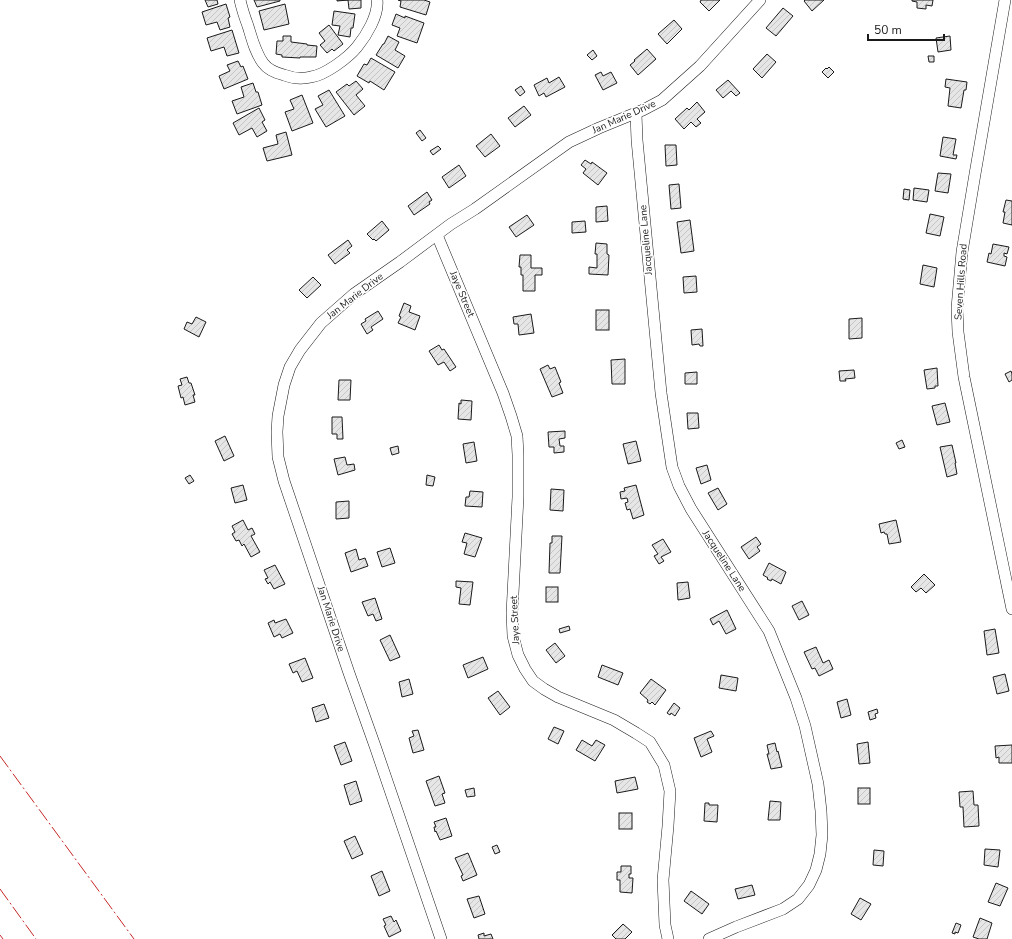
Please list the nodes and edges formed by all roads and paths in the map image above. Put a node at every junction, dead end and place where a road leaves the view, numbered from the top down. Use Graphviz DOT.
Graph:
graph roads {
  1 [pos="240,0"];
  2 [pos="377,0"];
  3 [pos="760,0"];
  4 [pos="1005,0"];
  5 [pos="636,114"];
  6 [pos="437,235"];
  7 [pos="1012,609"];
  8 [pos="441,939"];
  9 [pos="668,939"];
  10 [pos="710,939"];
  1 -- 2 [label="street"];
  3 -- 5 [label="street, Jan Marie Drive"];
  4 -- 7 [label="street, Seven Hills Road"];
  5 -- 6 [label="street, Jan Marie Drive"];
  5 -- 10 [label="street, Jacqueline Lane"];
  6 -- 8 [label="street, Jan Marie Drive"];
  6 -- 9 [label="street, Jaye Street"];
}
